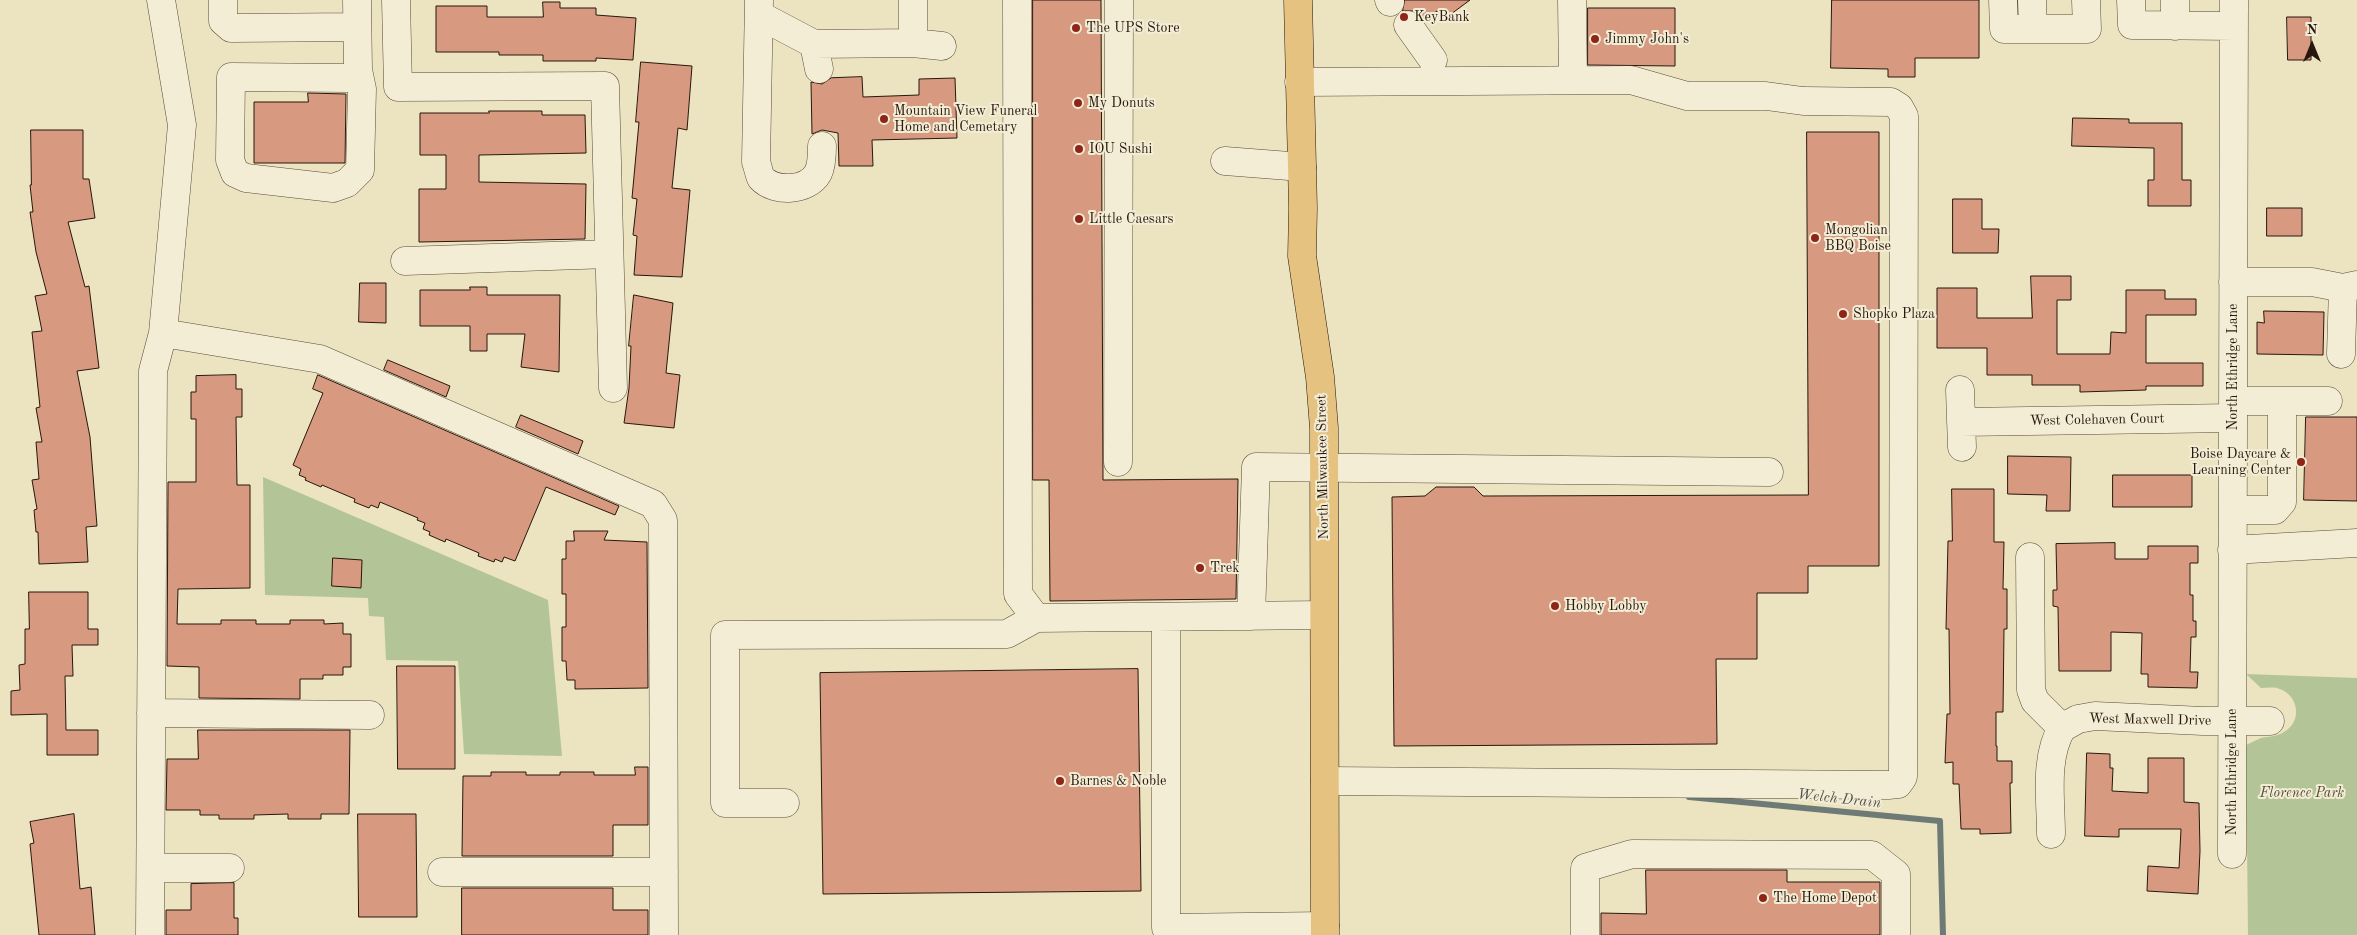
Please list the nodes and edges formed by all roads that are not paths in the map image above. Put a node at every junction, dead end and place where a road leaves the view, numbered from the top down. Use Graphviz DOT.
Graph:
graph roads {
  1 [pos="161,0"];
  2 [pos="223,0"];
  3 [pos="357,0"];
  4 [pos="396,0"];
  5 [pos="913,0"];
  6 [pos="1017,0"];
  7 [pos="1119,0"];
  8 [pos="1298,0"];
  9 [pos="1572,0"];
  10 [pos="2003,0"];
  11 [pos="2032,0"];
  12 [pos="2086,0"];
  13 [pos="759,8"];
  14 [pos="2139,13"];
  15 [pos="2184,13"];
  16 [pos="2234,13"];
  17 [pos="1408,25"];
  18 [pos="357,27"];
  19 [pos="2033,29"];
  20 [pos="913,43"];
  21 [pos="942,46"];
  22 [pos="1433,60"];
  23 [pos="358,70"];
  24 [pos="1573,80"];
  25 [pos="1299,82"];
  26 [pos="822,146"];
  27 [pos="1225,161"];
  28 [pos="1302,167"];
  29 [pos="609,254"];
  30 [pos="405,261"];
  31 [pos="2233,282"];
  32 [pos="2350,286"];
  33 [pos="163,333"];
  34 [pos="2341,354"];
  35 [pos="613,388"];
  36 [pos="1960,390"];
  37 [pos="2282,400"];
  38 [pos="2328,400"];
  39 [pos="2233,409"];
  40 [pos="1118,462"];
  41 [pos="1324,468"];
  42 [pos="1769,472"];
  43 [pos="2233,510"];
  44 [pos="2357,543"];
  45 [pos="2232,550"];
  46 [pos="2030,557"];
  47 [pos="1324,614"];
  48 [pos="1166,616"];
  49 [pos="1251,616"];
  50 [pos="1036,618"];
  51 [pos="151,713"];
  52 [pos="370,714"];
  53 [pos="2232,721"];
  54 [pos="2270,721"];
  55 [pos="2062,728"];
  56 [pos="1325,781"];
  57 [pos="785,803"];
  58 [pos="2050,834"];
  59 [pos="2232,854"];
  60 [pos="151,868"];
  61 [pos="230,868"];
  62 [pos="442,872"];
  63 [pos="664,872"];
  64 [pos="1325,931"];
  65 [pos="150,935"];
  66 [pos="664,935"];
  67 [pos="1585,935"];
  68 [pos="1896,935"];
  1 -- 33 [label="street"];
  2 -- 18 [label="street"];
  3 -- 18 [label="street"];
  4 -- 29 [label="street"];
  5 -- 20 [label="street"];
  6 -- 50 [label="street"];
  7 -- 40 [label="street"];
  8 -- 25 [label="main road, North Milwaukee Street"];
  9 -- 24 [label="street"];
  10 -- 19 [label="street"];
  11 -- 19 [label="street"];
  12 -- 19 [label="street"];
  13 -- 20 [label="street"];
  13 -- 26 [label="street"];
  14 -- 15 [label="street"];
  15 -- 16 [label="street"];
  16 -- 31 [label="street, North Ethridge Lane"];
  17 -- 22 [label="street"];
  18 -- 23 [label="street"];
  20 -- 21 [label="street"];
  23 -- 23 [label="street"];
  24 -- 25 [label="street"];
  24 -- 56 [label="street"];
  25 -- 28 [label="main road, North Milwaukee Street"];
  27 -- 28 [label="street"];
  28 -- 41 [label="main road, North Milwaukee Street"];
  29 -- 30 [label="street"];
  29 -- 35 [label="street"];
  31 -- 32 [label="street"];
  31 -- 39 [label="street, North Ethridge Lane"];
  32 -- 34 [label="street"];
  33 -- 51 [label="street"];
  33 -- 63 [label="street"];
  36 -- 39 [label="street, West Colehaven Court"];
  37 -- 38 [label="street, West Colehaven Court"];
  37 -- 39 [label="street, West Colehaven Court"];
  37 -- 43 [label="street"];
  39 -- 43 [label="street, North Ethridge Lane"];
  41 -- 42 [label="street"];
  41 -- 47 [label="main road, North Milwaukee Street"];
  41 -- 49 [label="street"];
  43 -- 45 [label="street, North Ethridge Lane"];
  44 -- 45 [label="street"];
  45 -- 53 [label="street, North Ethridge Lane"];
  46 -- 55 [label="street"];
  47 -- 49 [label="street"];
  47 -- 56 [label="main road, North Milwaukee Street"];
  48 -- 49 [label="street"];
  48 -- 50 [label="street"];
  48 -- 64 [label="street"];
  50 -- 57 [label="street"];
  51 -- 52 [label="street"];
  51 -- 60 [label="street"];
  53 -- 54 [label="street, West Maxwell Drive"];
  53 -- 55 [label="street, West Maxwell Drive"];
  53 -- 59 [label="street, North Ethridge Lane"];
  55 -- 58 [label="street"];
  56 -- 64 [label="main road, North Milwaukee Street"];
  60 -- 61 [label="street"];
  60 -- 65 [label="street"];
  62 -- 63 [label="street"];
  63 -- 66 [label="street"];
  67 -- 68 [label="street"];
}
